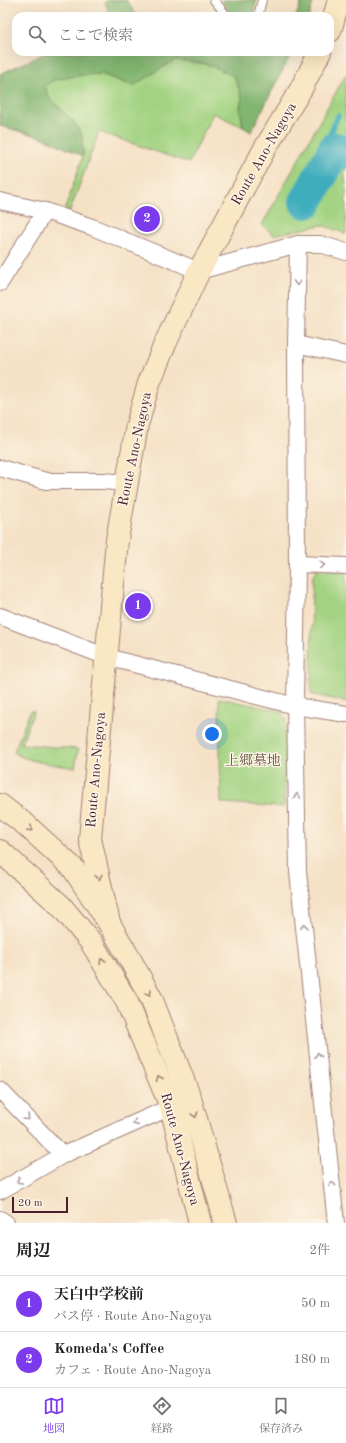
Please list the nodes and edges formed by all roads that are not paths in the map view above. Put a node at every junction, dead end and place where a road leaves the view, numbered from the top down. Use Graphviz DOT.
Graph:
graph roads {
  1 [pos="214,0"];
  2 [pos="262,0"];
  3 [pos="339,0"];
  4 [pos="224,12"];
  5 [pos="259,12"];
  6 [pos="334,17"];
  7 [pos="318,56"];
  8 [pos="0,201"];
  9 [pos="45,211"];
  10 [pos="298,244"];
  11 [pos="346,252"];
  12 [pos="199,271"];
  13 [pos="0,283"];
  14 [pos="296,344"];
  15 [pos="346,355"];
  16 [pos="0,468"];
  17 [pos="126,483"];
  18 [pos="297,564"];
  19 [pos="346,566"];
  20 [pos="0,616"];
  21 [pos="107,657"];
  22 [pos="295,706"];
  23 [pos="346,714"];
  24 [pos="0,805"];
  25 [pos="90,839"];
  26 [pos="0,851"];
  27 [pos="73,868"];
  28 [pos="40,886"];
  29 [pos="109,923"];
  30 [pos="0,1090"];
  31 [pos="171,1107"];
  32 [pos="63,1156"];
  33 [pos="0,1191"];
  34 [pos="0,1219"];
  35 [pos="6,1223"];
  36 [pos="200,1223"];
  37 [pos="226,1223"];
  38 [pos="336,1223"];
  1 -- 4 [label="lane"];
  2 -- 5 [label="lane"];
  3 -- 6 [label="main road"];
  7 -- 12 [label="main road, Route Ano-Nagoya"];
  8 -- 9 [label="street"];
  9 -- 12 [label="street"];
  9 -- 13 [label="street"];
  10 -- 11 [label="street"];
  10 -- 12 [label="street"];
  10 -- 14 [label="street, one-way"];
  12 -- 17 [label="main road, Route Ano-Nagoya"];
  14 -- 15 [label="street"];
  14 -- 18 [label="street"];
  16 -- 17 [label="street"];
  17 -- 21 [label="main road, Route Ano-Nagoya"];
  18 -- 19 [label="street, one-way"];
  18 -- 22 [label="street"];
  20 -- 21 [label="street"];
  21 -- 22 [label="street"];
  21 -- 25 [label="main road, Route Ano-Nagoya"];
  22 -- 23 [label="street"];
  38 -- 22 [label="street, one-way"];
  24 -- 27 [label="main road, one-way"];
  25 -- 27 [label="main road, Route Ano-Nagoya"];
  25 -- 29 [label="main road, Route Ano-Nagoya, one-way"];
  26 -- 28 [label="main road, Route Ano-Nagoya"];
  27 -- 28 [label="main road"];
  27 -- 29 [label="main road, Route Ano-Nagoya"];
  31 -- 28 [label="main road, Route Ano-Nagoya, one-way"];
  29 -- 37 [label="main road, Route Ano-Nagoya, one-way"];
  30 -- 32 [label="street, one-way"];
  31 -- 32 [label="street, one-way"];
  31 -- 36 [label="main road, Route Ano-Nagoya"];
  32 -- 33 [label="street, one-way"];
  34 -- 35 [label="street"];
}
